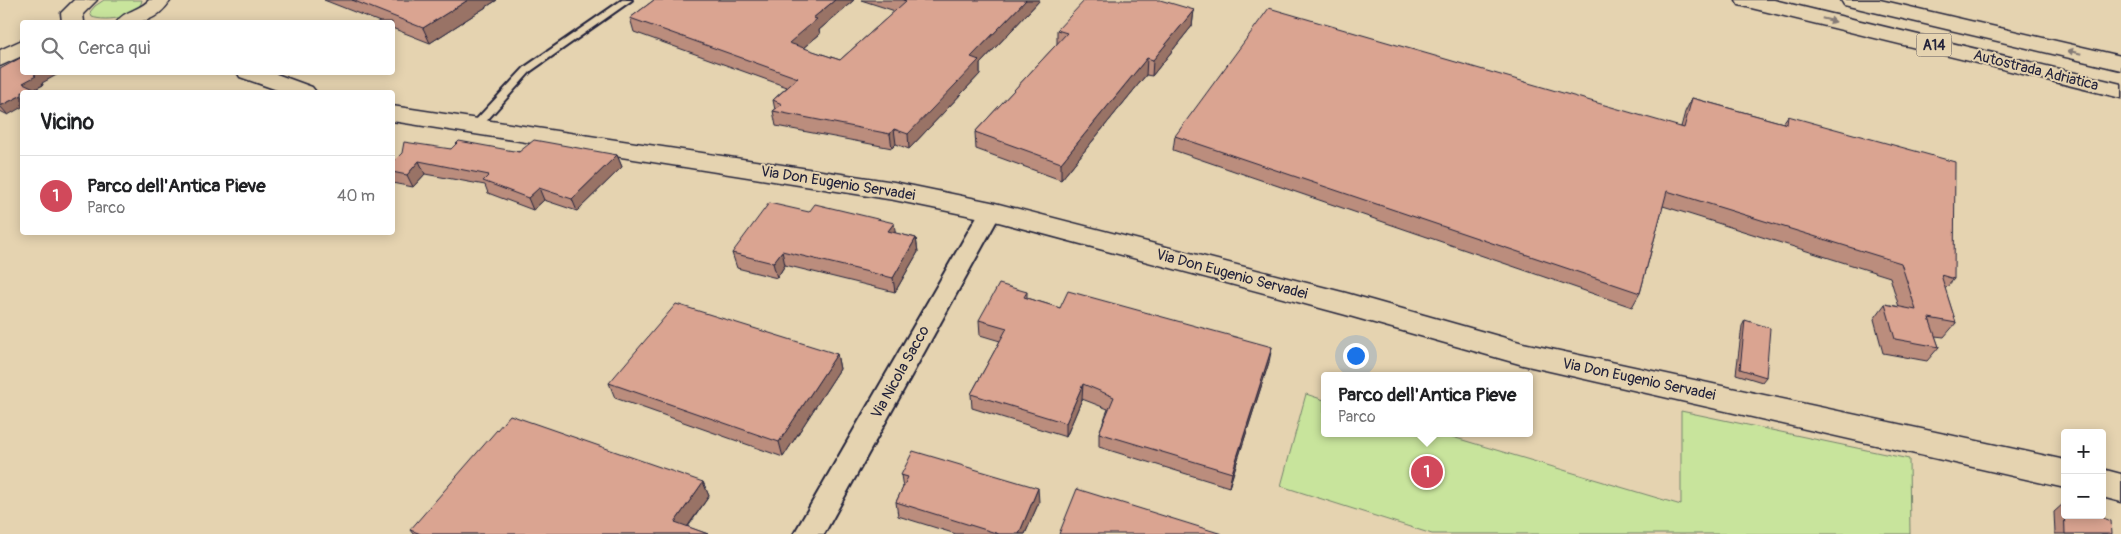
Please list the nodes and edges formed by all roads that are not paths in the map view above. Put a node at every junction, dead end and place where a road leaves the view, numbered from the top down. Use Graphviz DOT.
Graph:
graph roads {
  1 [pos="86,0"];
  2 [pos="628,0"];
  3 [pos="1748,0"];
  4 [pos="1852,0"];
  5 [pos="160,9"];
  6 [pos="70,20"];
  7 [pos="133,20"];
  8 [pos="2121,64"];
  9 [pos="256,75"];
  10 [pos="298,90"];
  11 [pos="2121,91"];
  12 [pos="395,113"];
  13 [pos="477,125"];
  14 [pos="992,211"];
  15 [pos="2061,473"];
  16 [pos="2106,484"];
  17 [pos="2121,488"];
  18 [pos="815,532"];
  1 -- 6 [label="main road"];
  2 -- 13 [label="lane"];
  3 -- 11 [label="main road, Autostrada Adriatica / A14, one-way"];
  8 -- 4 [label="main road, Autostrada Adriatica / A14, one-way"];
  5 -- 7 [label="main road"];
  9 -- 10 [label="main road"];
  12 -- 13 [label="main road, Via Don Eugenio Servadei"];
  13 -- 14 [label="main road, Via Don Eugenio Servadei"];
  14 -- 15 [label="main road, Via Don Eugenio Servadei"];
  14 -- 18 [label="street, Via Nicola Sacco"];
  16 -- 17 [label="main road"];
}
